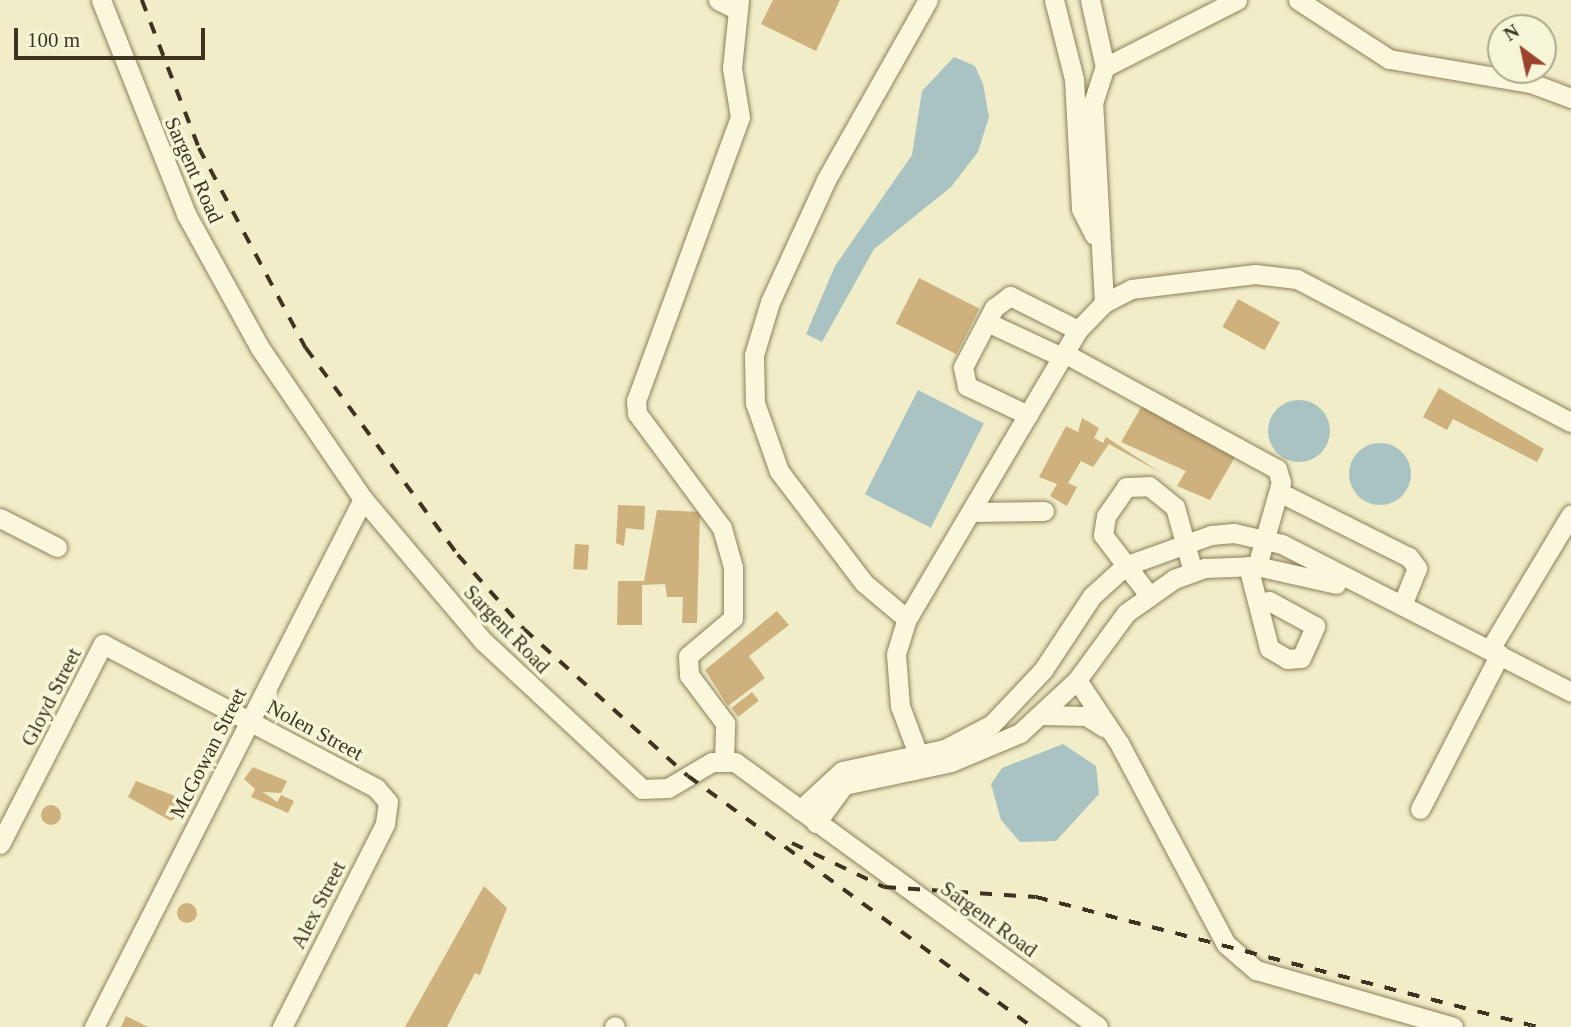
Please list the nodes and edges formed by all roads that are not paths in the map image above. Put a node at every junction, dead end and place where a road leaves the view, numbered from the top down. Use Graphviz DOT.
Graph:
graph roads {
  1 [pos="101,0"];
  2 [pos="718,0"];
  3 [pos="928,0"];
  4 [pos="1054,0"];
  5 [pos="1090,0"];
  6 [pos="1237,0"];
  7 [pos="1298,0"];
  8 [pos="738,5"];
  9 [pos="1105,66"];
  10 [pos="1571,98"];
  11 [pos="1097,241"];
  12 [pos="1104,303"];
  13 [pos="987,322"];
  14 [pos="1078,330"];
  15 [pos="1063,355"];
  16 [pos="1028,415"];
  17 [pos="1571,422"];
  18 [pos="1279,492"];
  19 [pos="363,499"];
  20 [pos="1044,511"];
  21 [pos="972,512"];
  22 [pos="1571,514"];
  23 [pos="0,518"];
  24 [pos="1262,537"];
  25 [pos="1184,542"];
  26 [pos="57,547"];
  27 [pos="1125,566"];
  28 [pos="1252,566"];
  29 [pos="1193,572"];
  30 [pos="1357,585"];
  31 [pos="1148,594"];
  32 [pos="1258,603"];
  33 [pos="1402,605"];
  34 [pos="907,619"];
  35 [pos="103,644"];
  36 [pos="1495,651"];
  37 [pos="1077,680"];
  38 [pos="1571,692"];
  39 [pos="1043,715"];
  40 [pos="249,721"];
  41 [pos="1106,729"];
  42 [pos="920,758"];
  43 [pos="724,759"];
  44 [pos="388,803"];
  45 [pos="1420,809"];
  46 [pos="800,810"];
  47 [pos="816,823"];
  48 [pos="0,844"];
  49 [pos="94,1027"];
  50 [pos="282,1027"];
  51 [pos="1098,1027"];
  52 [pos="1453,1027"];
  1 -- 19 [label="street, Sargent Road"];
  2 -- 8 [label="street"];
  3 -- 34 [label="street"];
  4 -- 11 [label="street"];
  5 -- 9 [label="street"];
  6 -- 9 [label="street"];
  7 -- 10 [label="street"];
  8 -- 43 [label="street"];
  9 -- 11 [label="street"];
  11 -- 12 [label="street"];
  12 -- 14 [label="street"];
  12 -- 17 [label="street"];
  13 -- 14 [label="street"];
  13 -- 15 [label="street"];
  13 -- 16 [label="street"];
  14 -- 15 [label="street"];
  15 -- 16 [label="street"];
  15 -- 18 [label="street"];
  16 -- 21 [label="street"];
  18 -- 24 [label="street"];
  18 -- 33 [label="street"];
  19 -- 40 [label="street, McGowan Street"];
  19 -- 43 [label="street, Sargent Road"];
  20 -- 21 [label="street"];
  21 -- 34 [label="street"];
  22 -- 36 [label="street"];
  23 -- 26 [label="street"];
  24 -- 25 [label="street"];
  24 -- 28 [label="street"];
  24 -- 30 [label="street"];
  25 -- 27 [label="street"];
  25 -- 27 [label="street"];
  25 -- 29 [label="street"];
  27 -- 31 [label="street"];
  27 -- 42 [label="street"];
  28 -- 29 [label="street"];
  28 -- 30 [label="street"];
  28 -- 32 [label="street"];
  29 -- 31 [label="street"];
  30 -- 33 [label="street"];
  31 -- 37 [label="street"];
  33 -- 36 [label="street"];
  34 -- 42 [label="street"];
  35 -- 40 [label="street, Nolen Street"];
  35 -- 48 [label="street, Gloyd Street"];
  36 -- 38 [label="street"];
  36 -- 45 [label="street"];
  37 -- 39 [label="street"];
  37 -- 41 [label="street"];
  39 -- 41 [label="street"];
  39 -- 42 [label="street"];
  40 -- 44 [label="street, Nolen Street"];
  40 -- 49 [label="street, McGowan Street"];
  41 -- 52 [label="street"];
  42 -- 46 [label="street"];
  42 -- 47 [label="street"];
  43 -- 46 [label="street, Sargent Road"];
  44 -- 50 [label="street, Alex Street"];
  46 -- 47 [label="street, Sargent Road"];
  47 -- 51 [label="street, Sargent Road"];
}
